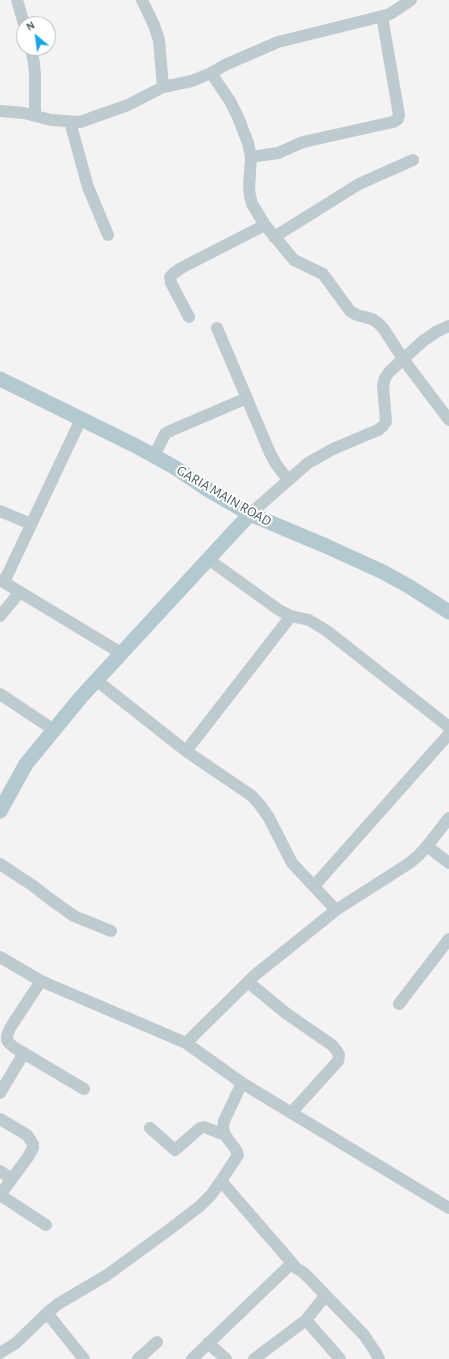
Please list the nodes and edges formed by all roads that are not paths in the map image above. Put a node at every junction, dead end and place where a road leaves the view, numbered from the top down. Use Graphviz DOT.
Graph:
graph roads {
  1 [pos="17,0"];
  2 [pos="142,0"];
  3 [pos="411,0"];
  4 [pos="22,16"];
  5 [pos="382,16"];
  6 [pos="33,56"];
  7 [pos="211,73"];
  8 [pos="163,87"];
  9 [pos="0,111"];
  10 [pos="35,116"];
  11 [pos="70,122"];
  12 [pos="251,157"];
  13 [pos="412,160"];
  14 [pos="265,225"];
  15 [pos="108,235"];
  16 [pos="274,237"];
  17 [pos="188,317"];
  18 [pos="449,326"];
  19 [pos="217,328"];
  20 [pos="403,359"];
  21 [pos="0,379"];
  22 [pos="247,398"];
  23 [pos="81,419"];
  24 [pos="449,420"];
  25 [pos="154,456"];
  26 [pos="288,480"];
  27 [pos="0,511"];
  28 [pos="250,514"];
  29 [pos="31,524"];
  30 [pos="208,559"];
  31 [pos="2,581"];
  32 [pos="20,592"];
  33 [pos="449,612"];
  34 [pos="0,616"];
  35 [pos="291,616"];
  36 [pos="121,653"];
  37 [pos="96,680"];
  38 [pos="0,694"];
  39 [pos="449,727"];
  40 [pos="54,730"];
  41 [pos="449,734"];
  42 [pos="186,751"];
  43 [pos="0,811"];
  44 [pos="449,818"];
  45 [pos="427,846"];
  46 [pos="449,863"];
  47 [pos="0,864"];
  48 [pos="314,886"];
  49 [pos="336,910"];
  50 [pos="111,931"];
  51 [pos="449,939"];
  52 [pos="0,957"];
  53 [pos="41,981"];
  54 [pos="248,982"];
  55 [pos="398,1004"];
  56 [pos="186,1043"];
  57 [pos="24,1053"];
  58 [pos="242,1084"];
  59 [pos="84,1089"];
  60 [pos="0,1092"];
  61 [pos="291,1113"];
  62 [pos="0,1119"];
  63 [pos="150,1128"];
  64 [pos="225,1135"];
  65 [pos="0,1171"];
  66 [pos="12,1179"];
  67 [pos="221,1181"];
  68 [pos="2,1199"];
  69 [pos="449,1208"];
  70 [pos="46,1225"];
  71 [pos="292,1264"];
  72 [pos="326,1296"];
  73 [pos="47,1313"];
  74 [pos="306,1320"];
  75 [pos="157,1342"];
  76 [pos="208,1343"];
  77 [pos="0,1353"];
  78 [pos="84,1359"];
  79 [pos="138,1359"];
  80 [pos="192,1359"];
  81 [pos="226,1359"];
  82 [pos="254,1359"];
  83 [pos="340,1359"];
  84 [pos="379,1359"];
  1 -- 4 [label="street"];
  2 -- 8 [label="street"];
  3 -- 5 [label="street"];
  5 -- 7 [label="street"];
  5 -- 12 [label="street"];
  6 -- 10 [label="street"];
  7 -- 8 [label="street"];
  7 -- 12 [label="street"];
  8 -- 11 [label="street"];
  9 -- 10 [label="street"];
  10 -- 11 [label="street"];
  11 -- 15 [label="street"];
  12 -- 14 [label="street"];
  13 -- 16 [label="street"];
  14 -- 16 [label="street"];
  14 -- 17 [label="street"];
  16 -- 20 [label="street"];
  18 -- 20 [label="street"];
  19 -- 22 [label="street"];
  20 -- 24 [label="street"];
  20 -- 26 [label="street"];
  21 -- 23 [label="main road, GARIA MAIN ROAD"];
  22 -- 25 [label="street"];
  22 -- 26 [label="street"];
  23 -- 25 [label="main road, GARIA MAIN ROAD"];
  23 -- 29 [label="street"];
  25 -- 28 [label="main road, GARIA MAIN ROAD"];
  26 -- 28 [label="street"];
  27 -- 29 [label="street"];
  28 -- 30 [label="main road"];
  28 -- 33 [label="main road, GARIA MAIN ROAD"];
  29 -- 31 [label="street"];
  30 -- 35 [label="street"];
  30 -- 36 [label="main road"];
  31 -- 32 [label="street"];
  32 -- 34 [label="street"];
  32 -- 36 [label="street"];
  35 -- 39 [label="street"];
  35 -- 42 [label="street"];
  36 -- 37 [label="main road"];
  37 -- 40 [label="main road"];
  37 -- 42 [label="street"];
  38 -- 40 [label="street"];
  40 -- 43 [label="main road"];
  41 -- 48 [label="street"];
  42 -- 48 [label="street"];
  44 -- 45 [label="street"];
  45 -- 46 [label="street"];
  45 -- 49 [label="street"];
  47 -- 50 [label="street"];
  48 -- 49 [label="street"];
  49 -- 54 [label="street"];
  51 -- 55 [label="street"];
  52 -- 53 [label="street"];
  53 -- 56 [label="street"];
  53 -- 57 [label="street"];
  54 -- 56 [label="street"];
  54 -- 61 [label="street"];
  56 -- 58 [label="street"];
  57 -- 59 [label="street"];
  57 -- 60 [label="street"];
  58 -- 61 [label="street"];
  58 -- 64 [label="street"];
  61 -- 69 [label="street"];
  62 -- 66 [label="street"];
  63 -- 64 [label="street"];
  64 -- 67 [label="street"];
  65 -- 66 [label="street"];
  66 -- 68 [label="street"];
  67 -- 71 [label="street"];
  67 -- 73 [label="street"];
  68 -- 70 [label="street"];
  71 -- 72 [label="street"];
  71 -- 76 [label="street"];
  72 -- 74 [label="street"];
  72 -- 84 [label="street"];
  73 -- 77 [label="street"];
  73 -- 78 [label="street"];
  74 -- 82 [label="street"];
  74 -- 83 [label="street"];
  75 -- 79 [label="street"];
  76 -- 80 [label="street"];
  76 -- 81 [label="street"];
}
